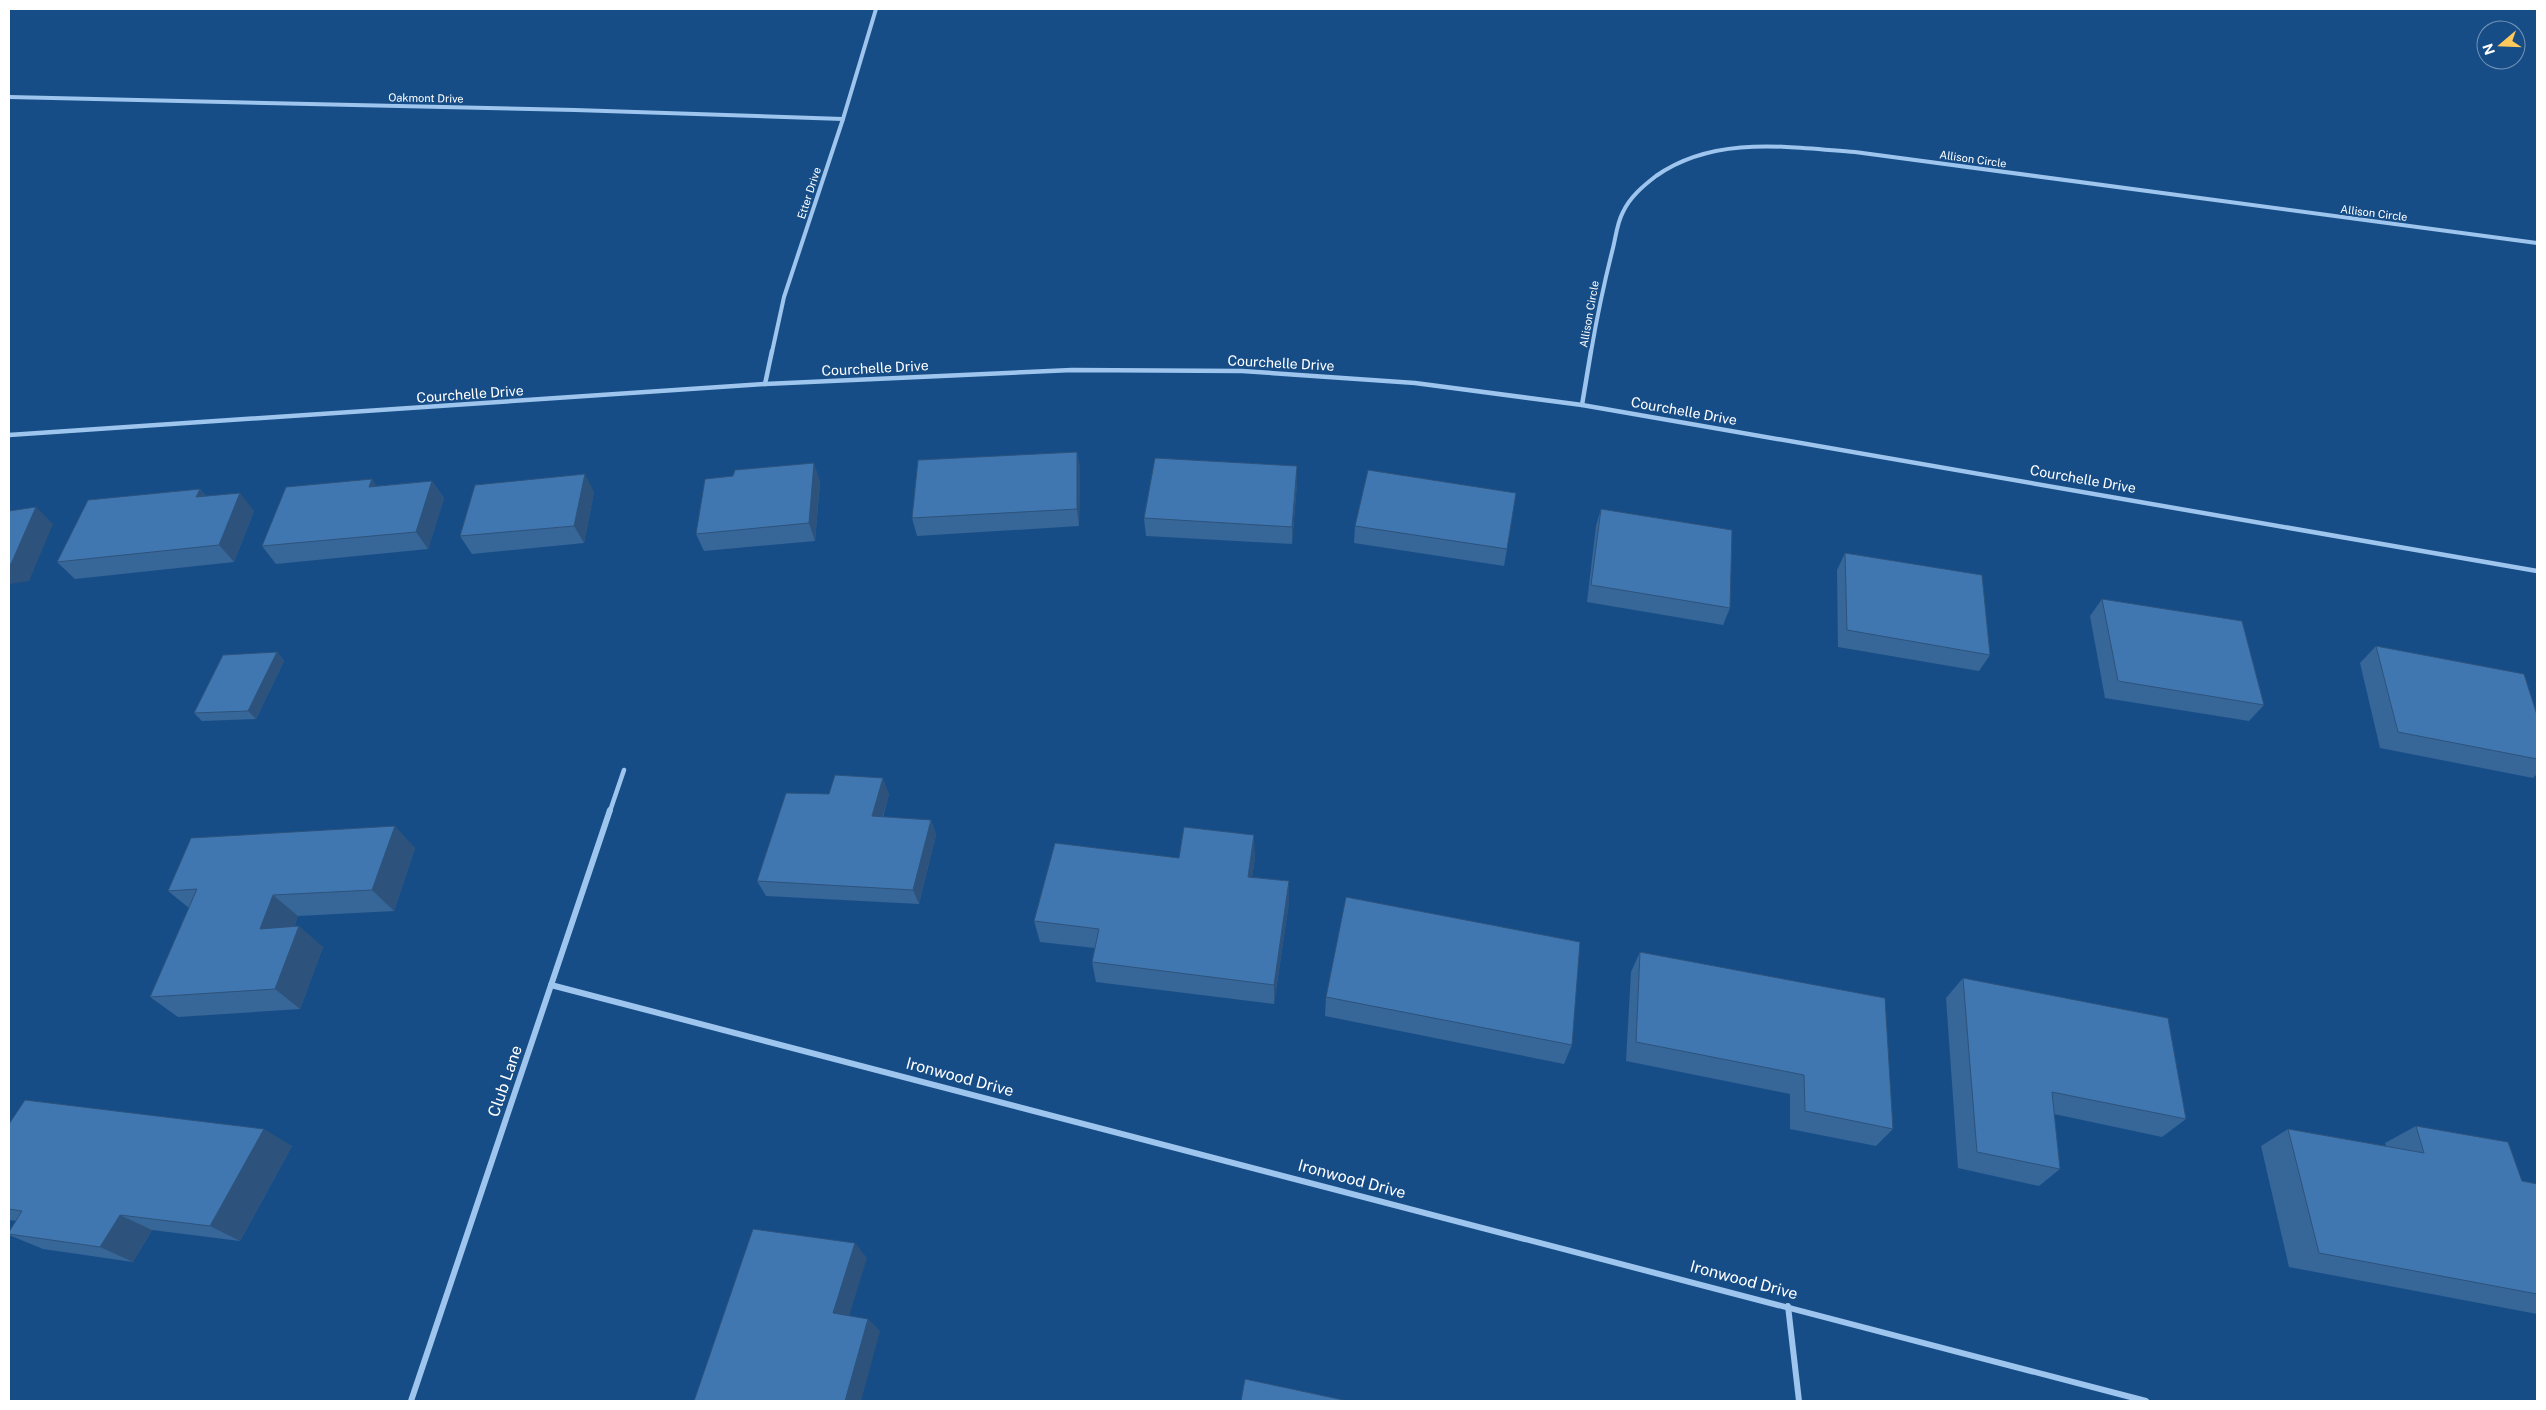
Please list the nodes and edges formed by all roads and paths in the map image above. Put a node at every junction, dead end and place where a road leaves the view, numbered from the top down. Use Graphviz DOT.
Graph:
graph roads {
  1 [pos="876,9"];
  2 [pos="9,97"];
  3 [pos="843,120"];
  4 [pos="2537,243"];
  5 [pos="766,384"];
  6 [pos="1582,405"];
  7 [pos="9,435"];
  8 [pos="2537,570"];
  9 [pos="624,770"];
  10 [pos="551,985"];
  11 [pos="1788,1306"];
  12 [pos="411,1401"];
  13 [pos="1799,1401"];
  14 [pos="2146,1401"];
  1 -- 3 [label="street, Etter Drive"];
  2 -- 3 [label="street, Oakmont Drive"];
  3 -- 5 [label="street, Etter Drive"];
  4 -- 6 [label="street, Allison Circle"];
  5 -- 6 [label="street, Courchelle Drive"];
  5 -- 7 [label="street, Courchelle Drive"];
  6 -- 8 [label="street, Courchelle Drive"];
  9 -- 10 [label="street, Club Lane"];
  10 -- 11 [label="street, Ironwood Drive"];
  10 -- 12 [label="street, Club Lane"];
  11 -- 13 [label="street"];
  11 -- 14 [label="street, Ironwood Drive"];
}
